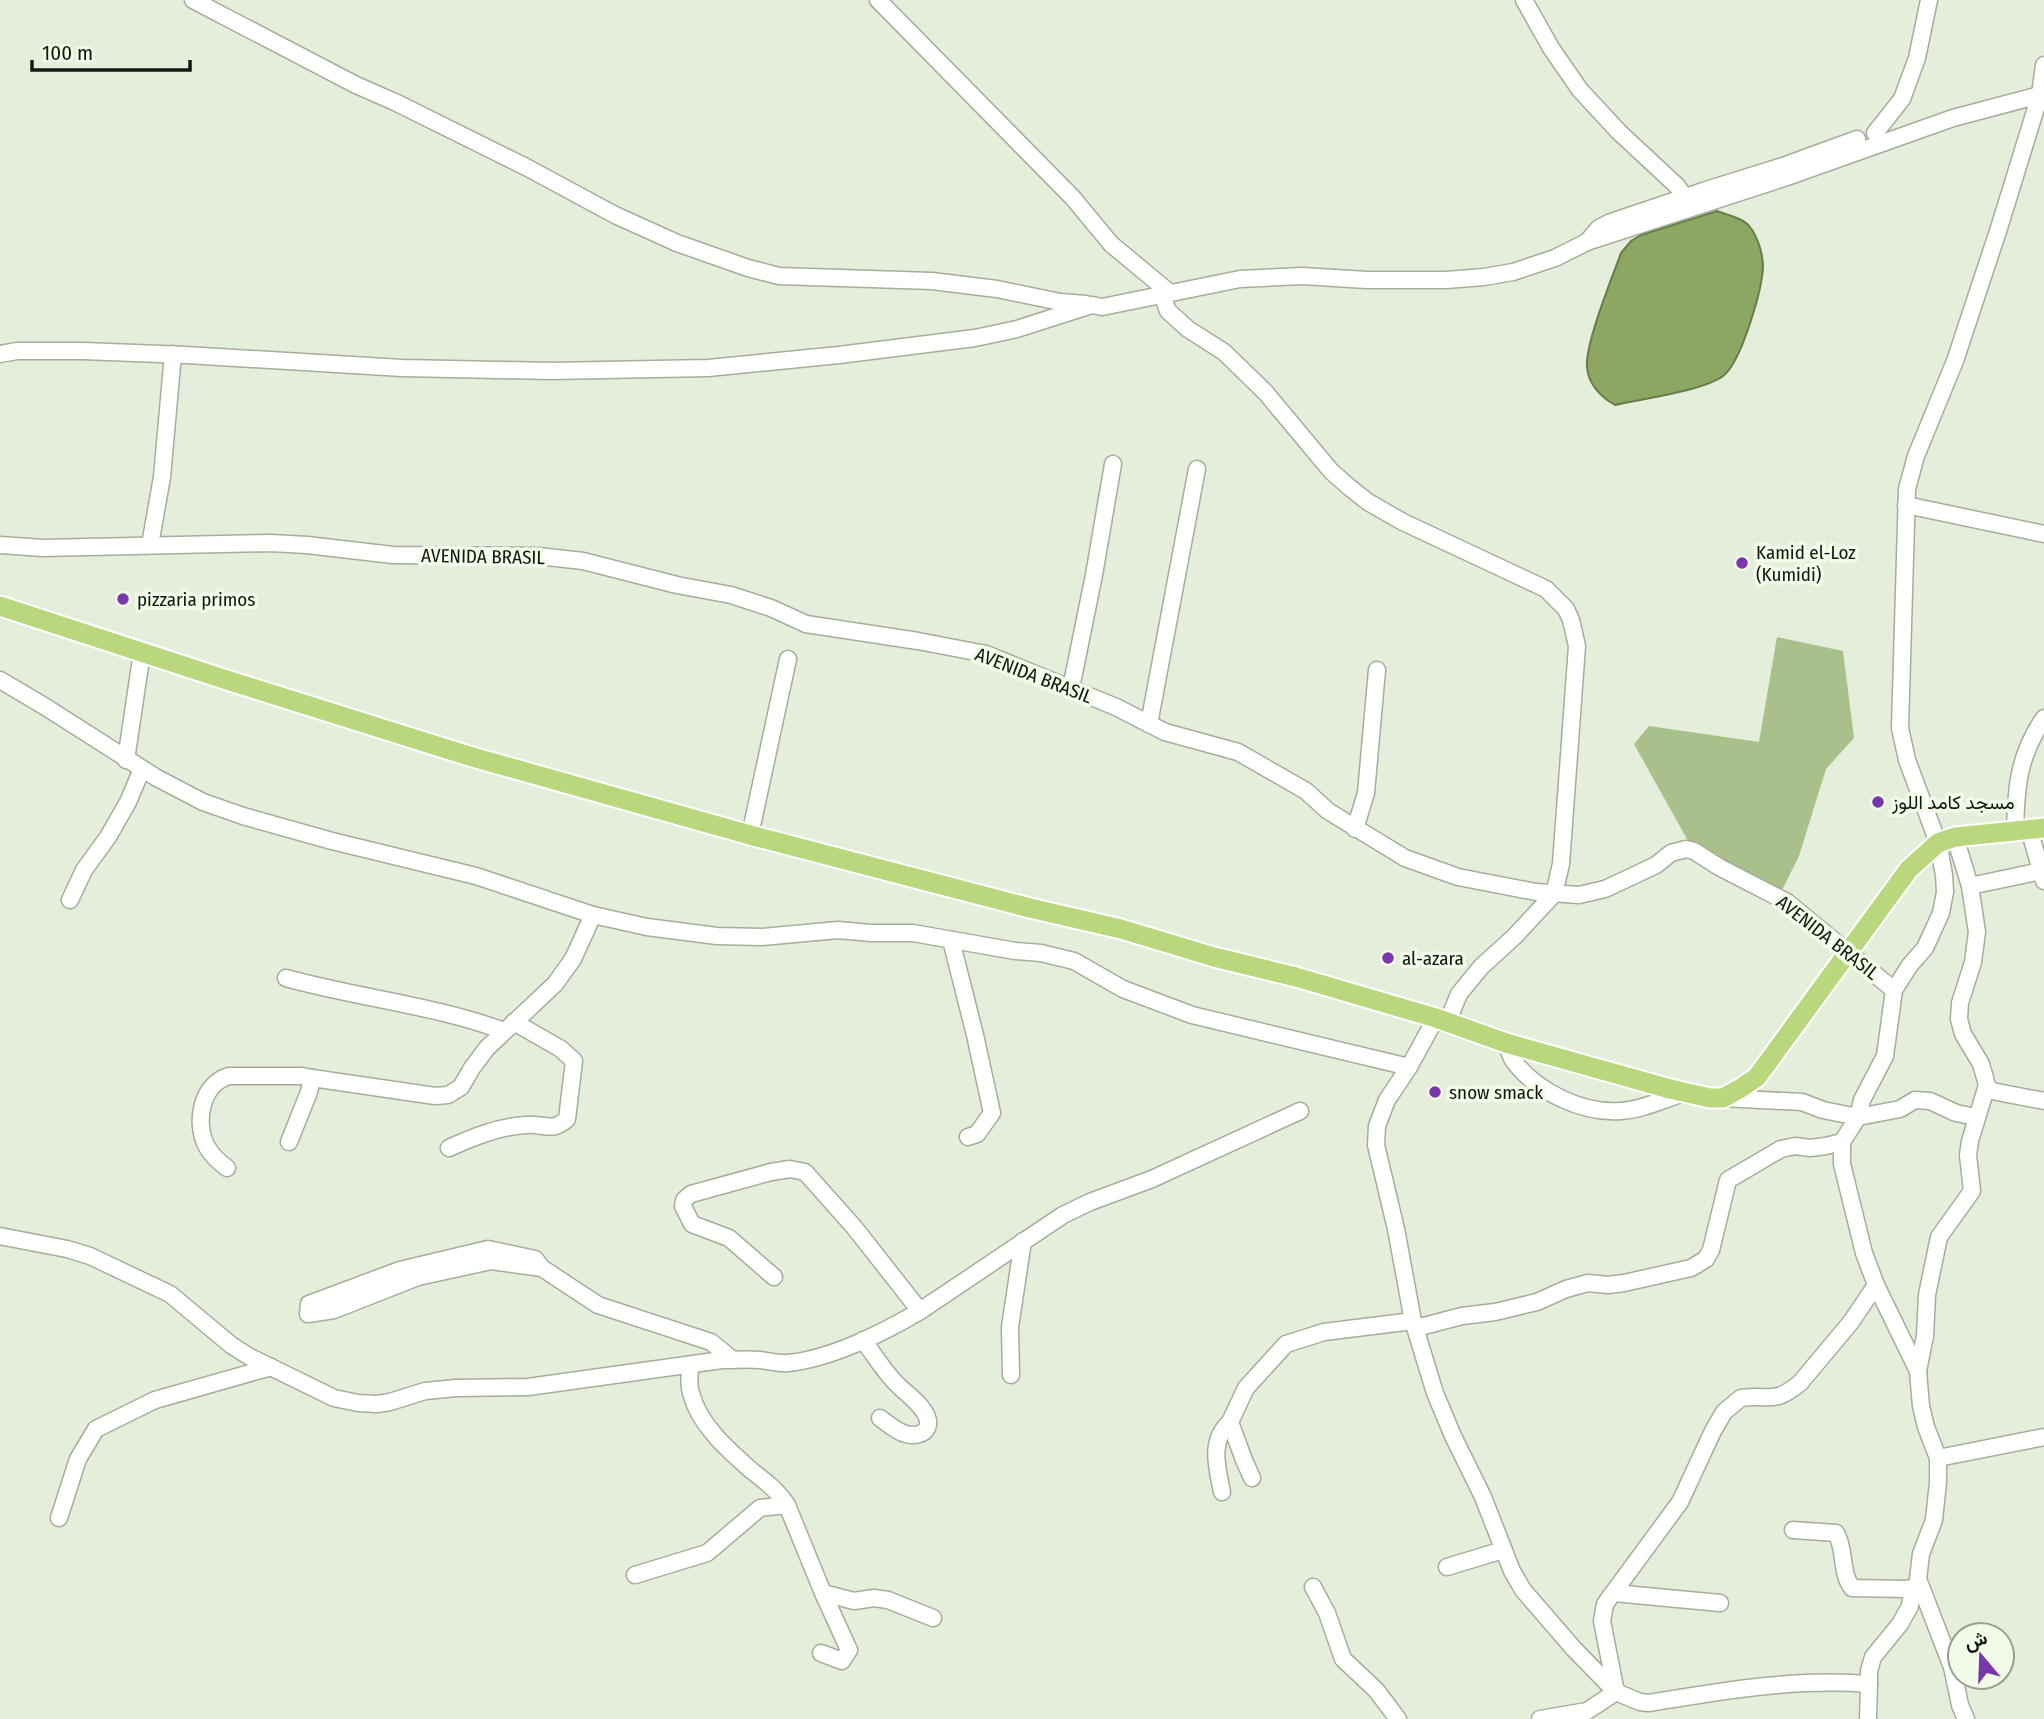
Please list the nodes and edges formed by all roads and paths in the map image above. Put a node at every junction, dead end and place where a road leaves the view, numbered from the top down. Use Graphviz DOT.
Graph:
graph roads {
  1 [pos="193,0"];
  2 [pos="878,0"];
  3 [pos="1524,0"];
  4 [pos="1929,0"];
  5 [pos="2044,65"];
  6 [pos="2042,88"];
  7 [pos="1875,133"];
  8 [pos="1785,172"];
  9 [pos="1689,202"];
  10 [pos="1166,294"];
  11 [pos="1091,305"];
  12 [pos="0,354"];
  13 [pos="173,354"];
  14 [pos="1113,464"];
  15 [pos="1197,469"];
  16 [pos="1906,505"];
  17 [pos="2044,534"];
  18 [pos="0,545"];
  19 [pos="150,545"];
  20 [pos="0,606"];
  21 [pos="142,652"];
  22 [pos="788,659"];
  23 [pos="1377,670"];
  24 [pos="0,680"];
  25 [pos="1071,688"];
  26 [pos="2044,718"];
  27 [pos="1149,724"];
  28 [pos="126,760"];
  29 [pos="142,769"];
  30 [pos="1356,829"];
  31 [pos="2029,830"];
  32 [pos="750,835"];
  33 [pos="1946,840"];
  34 [pos="2042,876"];
  35 [pos="1970,886"];
  36 [pos="1554,894"];
  37 [pos="71,900"];
  38 [pos="593,915"];
  39 [pos="951,940"];
  40 [pos="1849,951"];
  41 [pos="286,978"];
  42 [pos="1894,990"];
  43 [pos="1442,1021"];
  44 [pos="509,1026"];
  45 [pos="1506,1043"];
  46 [pos="1409,1068"];
  47 [pos="312,1078"];
  48 [pos="1987,1090"];
  49 [pos="1684,1093"];
  50 [pos="1723,1098"];
  51 [pos="2044,1101"];
  52 [pos="1300,1111"];
  53 [pos="1858,1117"];
  54 [pos="1976,1117"];
  55 [pos="968,1137"];
  56 [pos="289,1142"];
  57 [pos="1842,1142"];
  58 [pos="449,1148"];
  59 [pos="227,1168"];
  60 [pos="0,1236"];
  61 [pos="1023,1241"];
  62 [pos="542,1268"];
  63 [pos="774,1277"];
  64 [pos="1877,1284"];
  65 [pos="920,1311"];
  66 [pos="1414,1324"];
  67 [pos="863,1340"];
  68 [pos="733,1360"];
  69 [pos="690,1365"];
  70 [pos="271,1367"];
  71 [pos="1917,1371"];
  72 [pos="1011,1375"];
  73 [pos="880,1418"];
  74 [pos="1230,1422"];
  75 [pos="2044,1437"];
  76 [pos="1938,1458"];
  77 [pos="1252,1478"];
  78 [pos="1222,1492"];
  79 [pos="788,1506"];
  80 [pos="60,1518"];
  81 [pos="1793,1530"];
  82 [pos="1503,1549"];
  83 [pos="1447,1567"];
  84 [pos="635,1574"];
  85 [pos="1313,1587"];
  86 [pos="1916,1587"];
  87 [pos="823,1593"];
  88 [pos="1614,1593"];
  89 [pos="1720,1604"];
  90 [pos="933,1618"];
  91 [pos="821,1653"];
  92 [pos="1869,1684"];
  93 [pos="1616,1692"];
  94 [pos="1650,1703"];
  95 [pos="1398,1719"];
  96 [pos="1540,1719"];
  97 [pos="1658,1719"];
  98 [pos="1868,1719"];
  99 [pos="1966,1719"];
  1 -- 11 [label="street"];
  2 -- 10 [label="street"];
  3 -- 9 [label="street"];
  4 -- 7 [label="street"];
  5 -- 6 [label="street"];
  6 -- 7 [label="street"];
  6 -- 8 [label="street"];
  6 -- 16 [label="street"];
  7 -- 8 [label="street"];
  8 -- 9 [label="street"];
  9 -- 10 [label="street"];
  10 -- 11 [label="street"];
  10 -- 36 [label="street"];
  11 -- 13 [label="street"];
  12 -- 13 [label="street"];
  13 -- 19 [label="street"];
  14 -- 25 [label="street"];
  15 -- 27 [label="street"];
  16 -- 17 [label="street"];
  16 -- 33 [label="street"];
  18 -- 19 [label="street, AVENIDA BRASIL"];
  19 -- 25 [label="street, AVENIDA BRASIL"];
  20 -- 21 [label="main road"];
  21 -- 28 [label="street"];
  21 -- 32 [label="main road"];
  22 -- 32 [label="street"];
  23 -- 30 [label="street"];
  24 -- 28 [label="street"];
  25 -- 27 [label="street, AVENIDA BRASIL"];
  26 -- 31 [label="street"];
  27 -- 30 [label="street, AVENIDA BRASIL"];
  28 -- 29 [label="street"];
  29 -- 37 [label="street"];
  29 -- 38 [label="street"];
  30 -- 36 [label="street, AVENIDA BRASIL"];
  31 -- 33 [label="main road"];
  31 -- 34 [label="street"];
  32 -- 43 [label="main road"];
  33 -- 35 [label="street"];
  33 -- 40 [label="main road"];
  33 -- 42 [label="street"];
  34 -- 35 [label="street"];
  35 -- 48 [label="street"];
  36 -- 40 [label="street, AVENIDA BRASIL"];
  36 -- 43 [label="street"];
  38 -- 39 [label="street"];
  38 -- 44 [label="street"];
  39 -- 46 [label="street"];
  39 -- 55 [label="street"];
  40 -- 42 [label="street, AVENIDA BRASIL"];
  40 -- 50 [label="main road"];
  41 -- 44 [label="street"];
  42 -- 53 [label="street"];
  43 -- 45 [label="main road"];
  43 -- 46 [label="street"];
  44 -- 47 [label="street"];
  44 -- 58 [label="street"];
  45 -- 49 [label="main road"];
  45 -- 49 [label="street"];
  46 -- 66 [label="street"];
  47 -- 56 [label="street"];
  47 -- 59 [label="street"];
  48 -- 51 [label="street"];
  48 -- 54 [label="street"];
  49 -- 50 [label="main road"];
  50 -- 53 [label="street"];
  52 -- 61 [label="street"];
  53 -- 54 [label="street"];
  53 -- 57 [label="street"];
  54 -- 71 [label="street"];
  57 -- 64 [label="street"];
  57 -- 66 [label="street"];
  60 -- 70 [label="street"];
  61 -- 65 [label="street"];
  61 -- 72 [label="street"];
  62 -- 62 [label="street"];
  62 -- 68 [label="street"];
  63 -- 65 [label="street"];
  64 -- 71 [label="street"];
  64 -- 88 [label="street"];
  65 -- 67 [label="street"];
  66 -- 74 [label="street"];
  66 -- 82 [label="street"];
  67 -- 68 [label="street"];
  67 -- 73 [label="street"];
  68 -- 69 [label="street"];
  69 -- 70 [label="street"];
  69 -- 79 [label="street"];
  70 -- 80 [label="street"];
  71 -- 76 [label="street"];
  74 -- 77 [label="street"];
  74 -- 78 [label="street"];
  75 -- 76 [label="street"];
  76 -- 86 [label="street"];
  79 -- 84 [label="street"];
  79 -- 87 [label="street"];
  81 -- 86 [label="street"];
  82 -- 83 [label="street"];
  82 -- 93 [label="street"];
  85 -- 95 [label="street"];
  86 -- 92 [label="street"];
  86 -- 99 [label="street"];
  87 -- 90 [label="street"];
  87 -- 91 [label="street"];
  88 -- 89 [label="street"];
  88 -- 93 [label="street"];
  92 -- 94 [label="street"];
  92 -- 98 [label="street"];
  93 -- 94 [label="street"];
  93 -- 96 [label="street"];
  94 -- 97 [label="street"];
}
